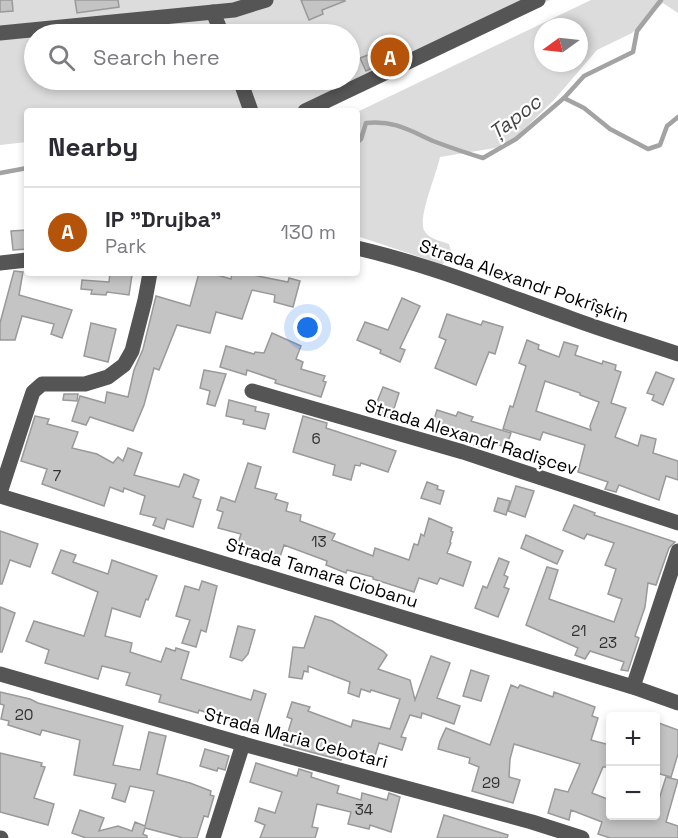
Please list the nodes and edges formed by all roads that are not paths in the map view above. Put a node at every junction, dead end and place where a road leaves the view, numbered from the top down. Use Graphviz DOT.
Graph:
graph roads {
  1 [pos="266,0"];
  2 [pos="538,0"];
  3 [pos="213,12"];
  4 [pos="91,24"];
  5 [pos="218,24"];
  6 [pos="24,31"];
  7 [pos="0,33"];
  8 [pos="360,85"];
  9 [pos="244,90"];
  10 [pos="349,90"];
  11 [pos="250,108"];
  12 [pos="311,108"];
  13 [pos="360,249"];
  14 [pos="24,261"];
  15 [pos="0,264"];
  16 [pos="149,276"];
  17 [pos="678,354"];
  18 [pos="252,391"];
  19 [pos="0,494"];
  20 [pos="678,523"];
  21 [pos="678,551"];
  22 [pos="0,674"];
  23 [pos="633,687"];
  24 [pos="678,703"];
  25 [pos="243,744"];
  26 [pos="213,838"];
  27 [pos="582,838"];
  1 -- 3 [label="street"];
  2 -- 8 [label="street"];
  3 -- 4 [label="street"];
  3 -- 5 [label="street"];
  6 -- 7 [label="street"];
  9 -- 11 [label="street"];
  10 -- 12 [label="street"];
  13 -- 17 [label="street, Strada Alexandr Pokrîșkin"];
  14 -- 15 [label="street"];
  16 -- 19 [label="street, Strada Tamara Ciobanu"];
  18 -- 20 [label="street, Strada Alexandr Radișcev"];
  19 -- 23 [label="street, Strada Tamara Ciobanu"];
  21 -- 23 [label="street"];
  22 -- 25 [label="street, Strada Maria Cebotari"];
  23 -- 24 [label="street, Strada Tamara Ciobanu"];
  25 -- 26 [label="street"];
  25 -- 27 [label="street, Strada Maria Cebotari"];
}
